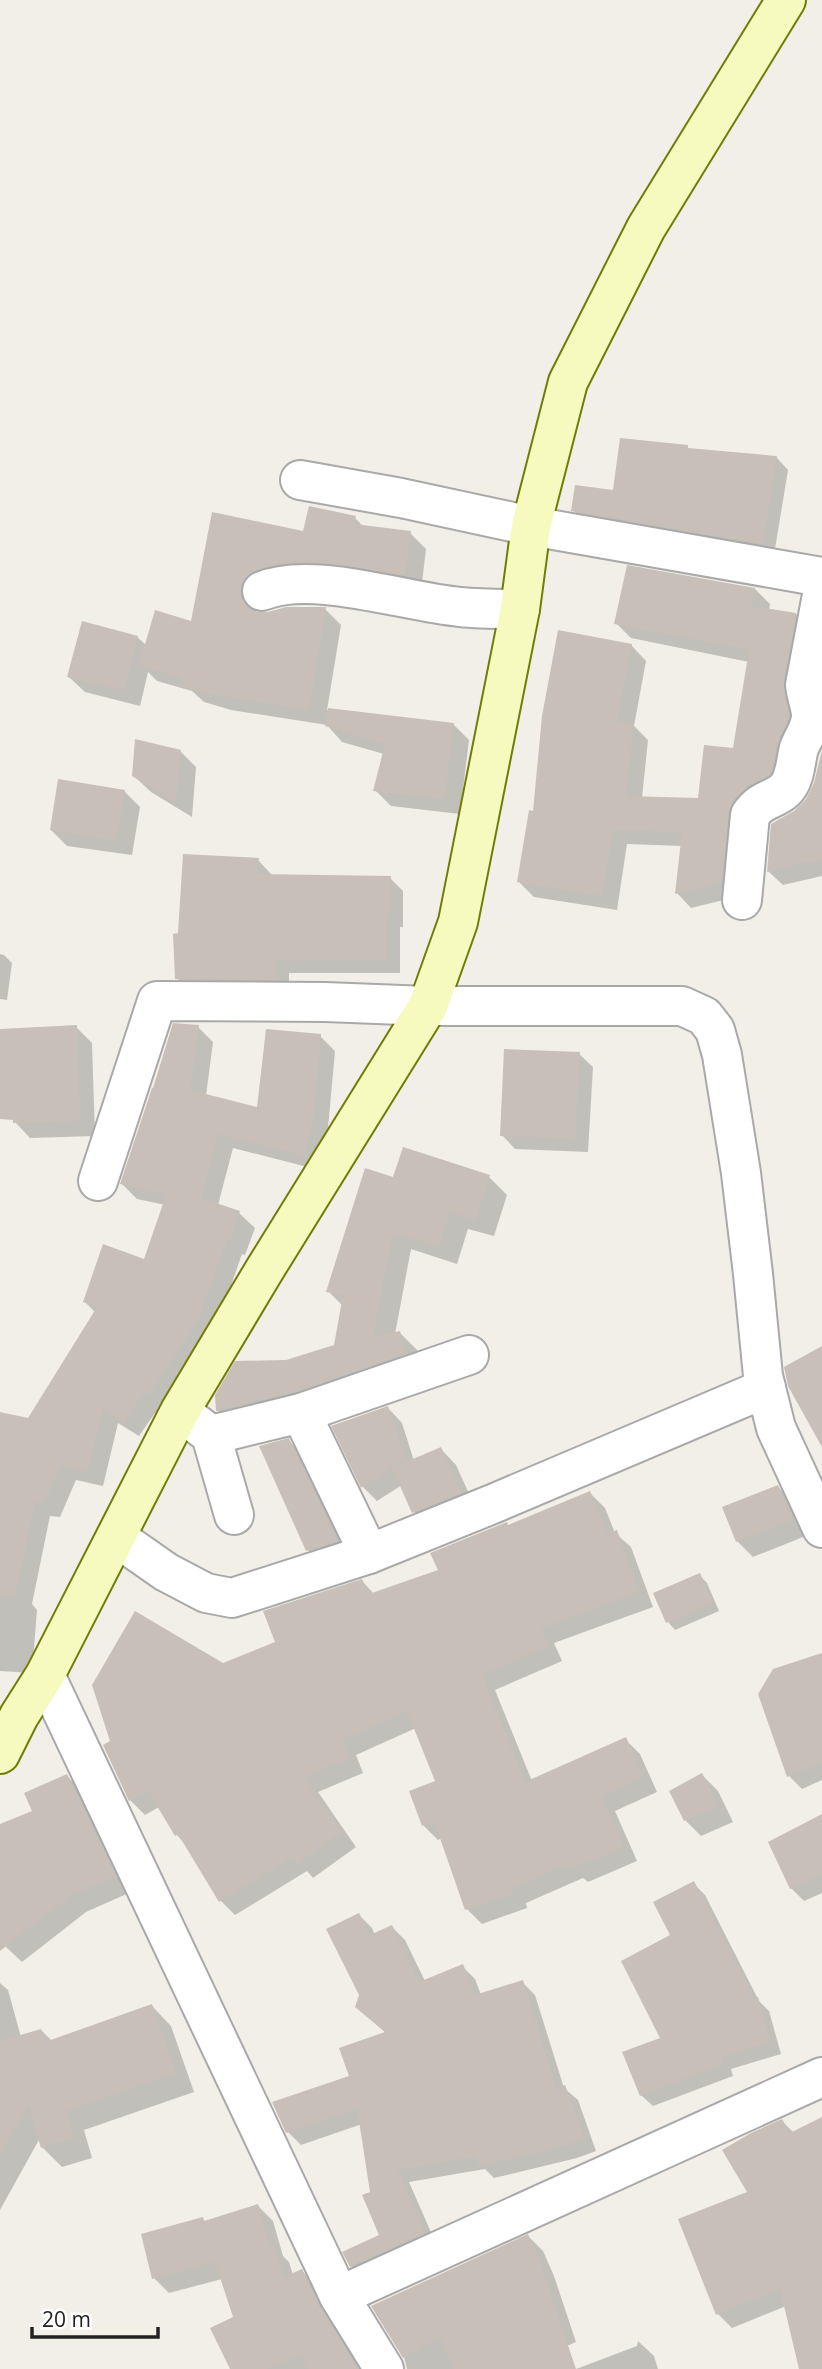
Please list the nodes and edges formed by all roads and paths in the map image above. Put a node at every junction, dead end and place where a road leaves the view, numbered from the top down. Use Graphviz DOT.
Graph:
graph roads {
  1 [pos="786,0"];
  2 [pos="300,480"];
  3 [pos="531,526"];
  4 [pos="822,577"];
  5 [pos="262,592"];
  6 [pos="822,595"];
  7 [pos="520,609"];
  8 [pos="742,900"];
  9 [pos="428,1006"];
  10 [pos="98,1181"];
  11 [pos="469,1355"];
  12 [pos="766,1388"];
  13 [pos="180,1411"];
  14 [pos="301,1413"];
  15 [pos="211,1435"];
  16 [pos="234,1515"];
  17 [pos="822,1528"];
  18 [pos="116,1537"];
  19 [pos="369,1554"];
  20 [pos="45,1675"];
  21 [pos="10,1716"];
  22 [pos="0,1754"];
  23 [pos="822,2077"];
  24 [pos="340,2296"];
  25 [pos="384,2369"];
  1 -- 3 [label="street"];
  2 -- 3 [label="street"];
  3 -- 4 [label="street"];
  3 -- 7 [label="street"];
  5 -- 7 [label="street"];
  6 -- 8 [label="street"];
  7 -- 9 [label="street"];
  9 -- 10 [label="street"];
  9 -- 12 [label="street"];
  9 -- 13 [label="street"];
  11 -- 14 [label="street"];
  12 -- 17 [label="street"];
  12 -- 19 [label="street"];
  13 -- 15 [label="street"];
  13 -- 18 [label="street"];
  14 -- 15 [label="street"];
  14 -- 19 [label="street"];
  15 -- 16 [label="street"];
  18 -- 19 [label="street"];
  18 -- 20 [label="street"];
  20 -- 21 [label="street"];
  20 -- 24 [label="street"];
  21 -- 22 [label="street"];
  23 -- 24 [label="street"];
  24 -- 25 [label="street"];
}
